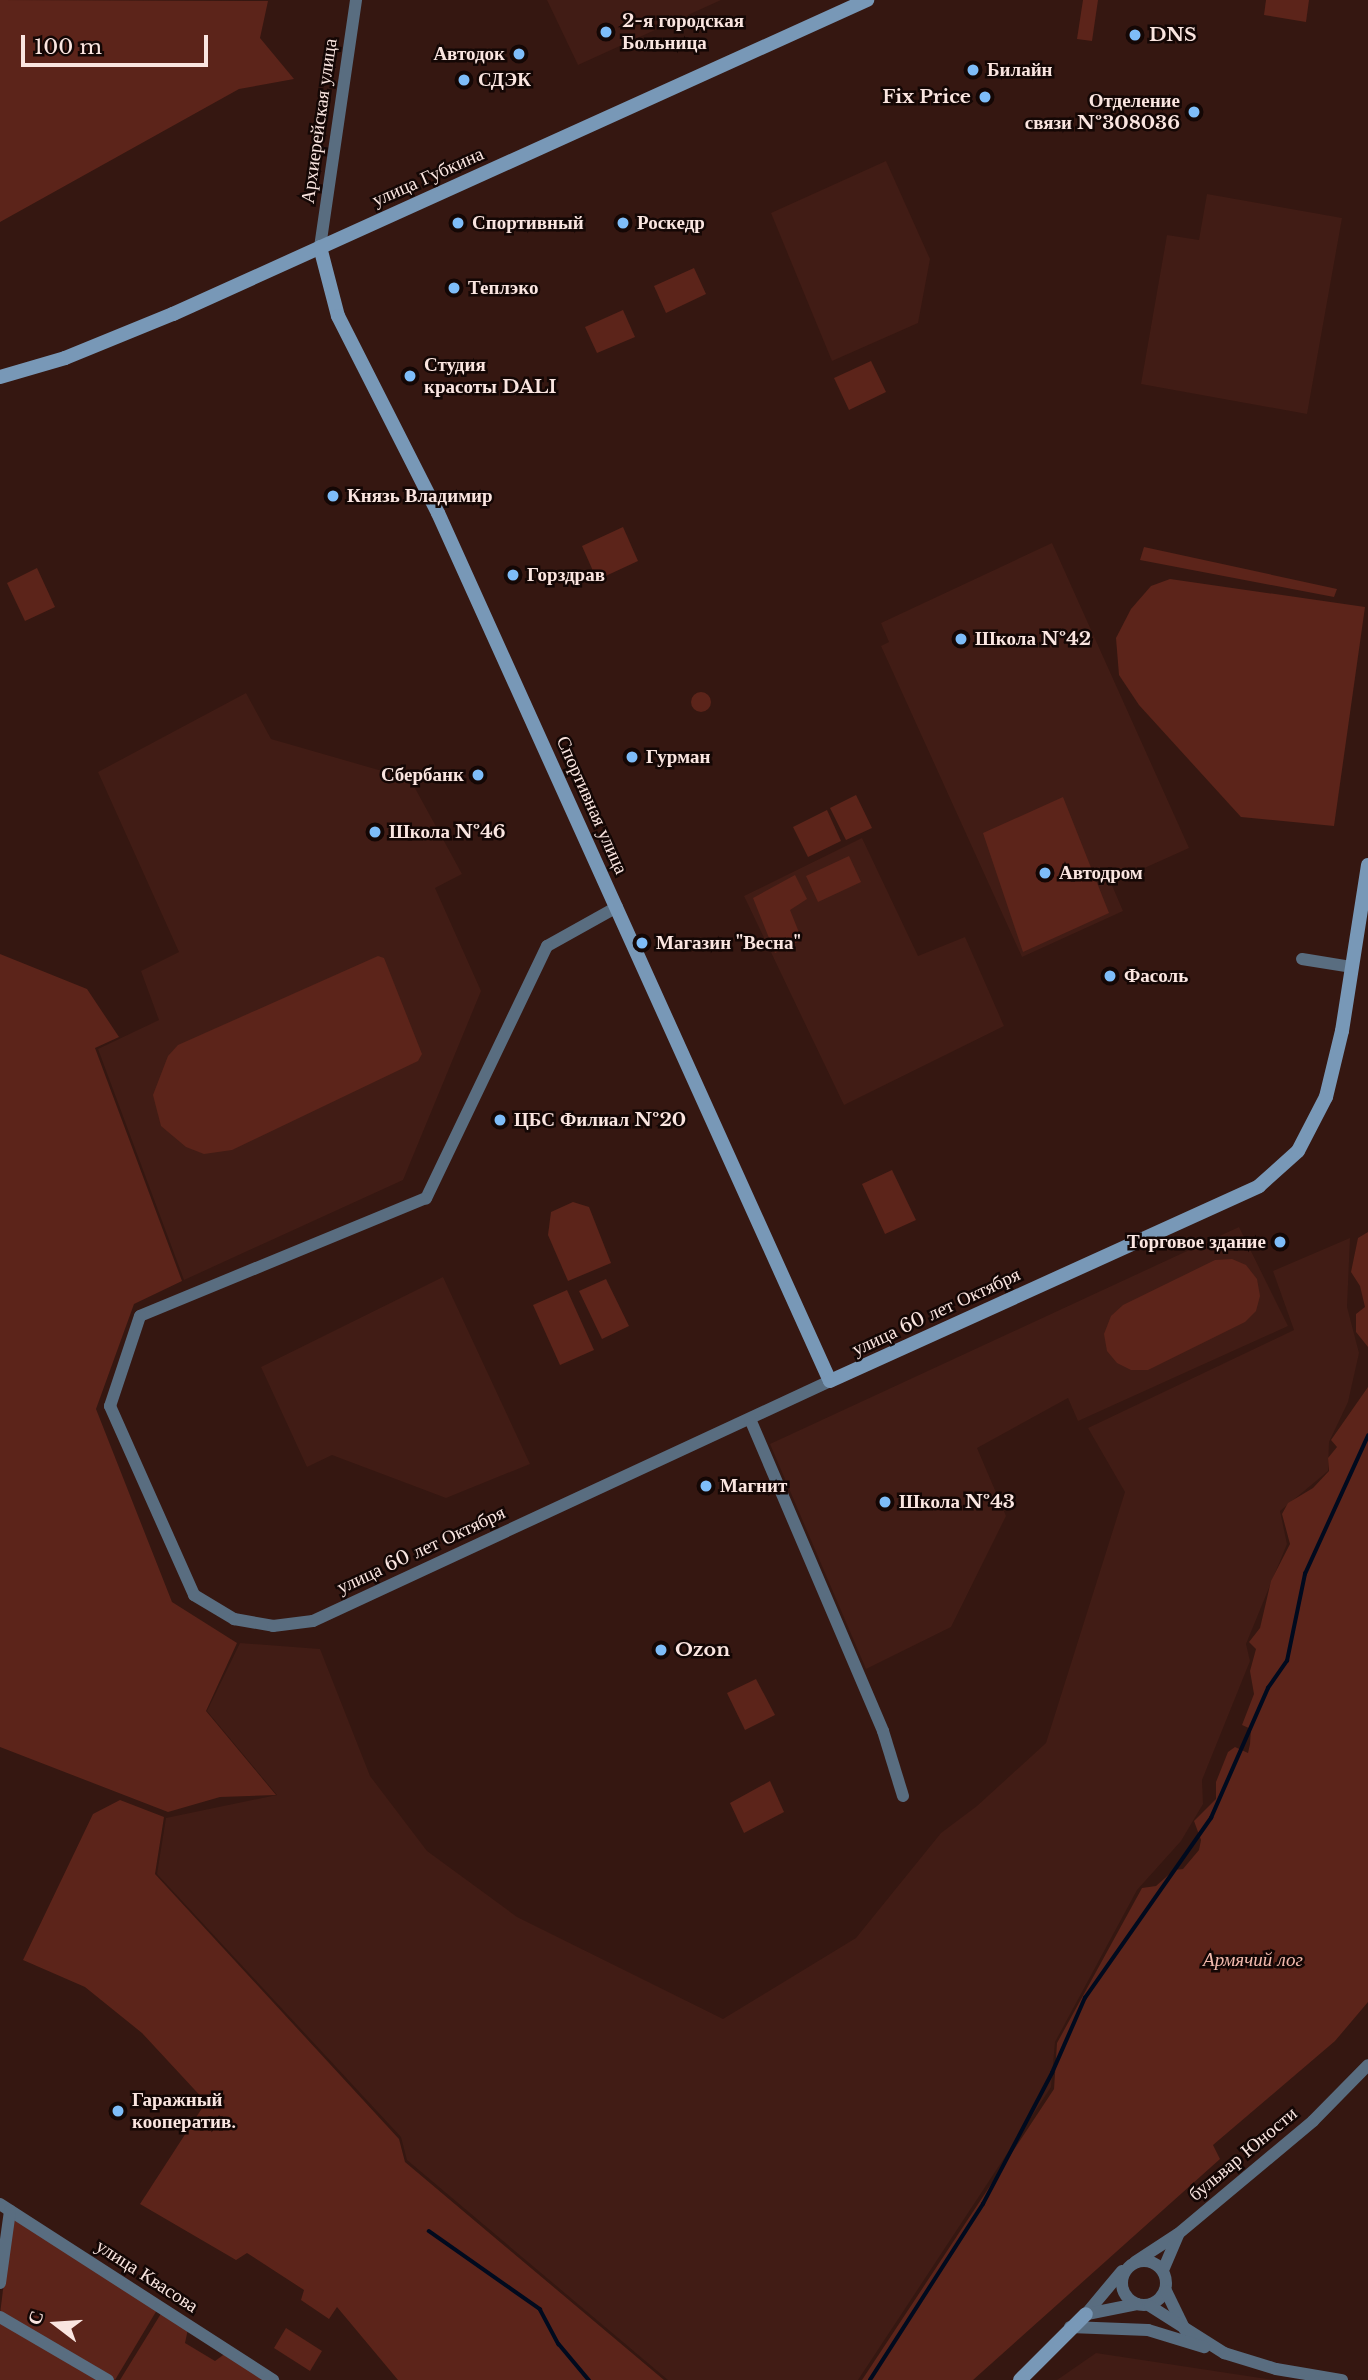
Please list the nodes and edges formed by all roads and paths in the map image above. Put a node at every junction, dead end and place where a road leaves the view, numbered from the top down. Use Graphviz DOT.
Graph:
graph roads {
  1 [pos="356,0"];
  2 [pos="867,0"];
  3 [pos="320,247"];
  4 [pos="0,377"];
  5 [pos="1368,865"];
  6 [pos="617,907"];
  7 [pos="1302,960"];
  8 [pos="1352,967"];
  9 [pos="830,1381"];
  10 [pos="750,1419"];
  11 [pos="903,1796"];
  12 [pos="1368,2065"];
  13 [pos="5,2208"];
  14 [pos="1178,2234"];
  15 [pos="1135,2262"];
  16 [pos="1164,2268"];
  17 [pos="1122,2270"];
  18 [pos="0,2283"];
  19 [pos="1166,2291"];
  20 [pos="1137,2304"];
  21 [pos="1150,2306"];
  22 [pos="1086,2314"];
  23 [pos="0,2317"];
  24 [pos="1070,2327"];
  25 [pos="1185,2330"];
  26 [pos="1224,2353"];
  27 [pos="108,2380"];
  28 [pos="273,2380"];
  29 [pos="1020,2380"];
  30 [pos="1342,2380"];
  1 -- 3 [label="street, Архиерейская улица"];
  2 -- 3 [label="street, улица Губкина"];
  3 -- 4 [label="street, улица Губкина"];
  3 -- 6 [label="street, Спортивная улица"];
  5 -- 8 [label="street, улица 60 лет Октября"];
  6 -- 9 [label="street, Спортивная улица"];
  6 -- 10 [label="street, улица 60 лет Октября"];
  7 -- 8 [label="street"];
  8 -- 9 [label="street, улица 60 лет Октября"];
  9 -- 10 [label="street, улица 60 лет Октября"];
  10 -- 11 [label="street"];
  12 -- 14 [label="street, бульвар Юности"];
  13 -- 18 [label="street"];
  13 -- 28 [label="street, улица Квасова"];
  14 -- 15 [label="street, бульвар Юности"];
  14 -- 16 [label="street"];
  15 -- 16 [label="street"];
  15 -- 17 [label="street"];
  16 -- 19 [label="street"];
  17 -- 20 [label="street"];
  17 -- 22 [label="street"];
  19 -- 21 [label="street"];
  19 -- 25 [label="street"];
  20 -- 21 [label="street"];
  20 -- 22 [label="street"];
  21 -- 25 [label="street"];
  22 -- 24 [label="street"];
  23 -- 27 [label="street"];
  24 -- 26 [label="street"];
  24 -- 29 [label="street"];
  25 -- 26 [label="street"];
  26 -- 30 [label="street"];
}
